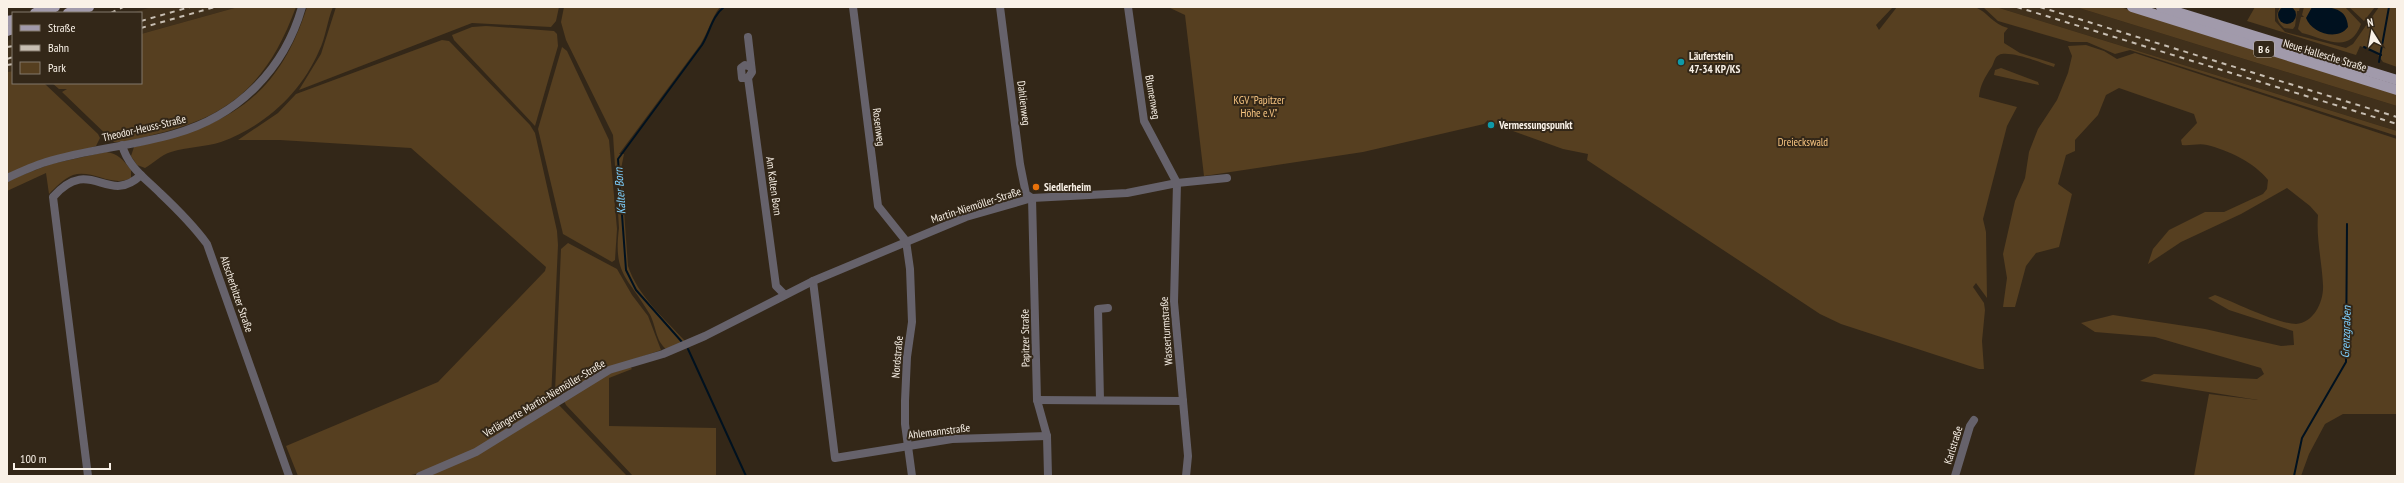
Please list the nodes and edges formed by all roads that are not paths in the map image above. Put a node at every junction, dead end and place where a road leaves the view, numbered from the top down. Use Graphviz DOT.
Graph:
graph roads {
  1 [pos="55,7"];
  2 [pos="89,7"];
  3 [pos="302,7"];
  4 [pos="853,7"];
  5 [pos="1000,7"];
  6 [pos="1128,7"];
  7 [pos="2132,7"];
  8 [pos="2161,7"];
  9 [pos="38,12"];
  10 [pos="72,12"];
  11 [pos="748,37"];
  12 [pos="2397,80"];
  13 [pos="2397,90"];
  14 [pos="122,145"];
  15 [pos="141,175"];
  16 [pos="7,178"];
  17 [pos="1227,178"];
  18 [pos="1177,183"];
  19 [pos="1032,198"];
  20 [pos="906,241"];
  21 [pos="813,281"];
  22 [pos="784,294"];
  23 [pos="1108,308"];
  24 [pos="705,336"];
  25 [pos="1037,400"];
  26 [pos="1100,400"];
  27 [pos="1183,401"];
  28 [pos="1974,420"];
  29 [pos="1047,436"];
  30 [pos="907,447"];
  31 [pos="88,476"];
  32 [pos="289,476"];
  33 [pos="420,476"];
  34 [pos="912,476"];
  35 [pos="1048,476"];
  36 [pos="1186,476"];
  37 [pos="1955,476"];
  1 -- 9 [label="main road"];
  2 -- 10 [label="main road"];
  3 -- 14 [label="street, Theodor-Heuss-Straße"];
  4 -- 20 [label="street, Rosenweg"];
  5 -- 19 [label="street, Dahlienweg"];
  6 -- 18 [label="street, Blumenweg"];
  7 -- 13 [label="main road, Neue Hallesche Straße / B 6"];
  8 -- 12 [label="main road, Neue Hallesche Straße / B 6"];
  11 -- 22 [label="street, Am Kalten Born"];
  14 -- 15 [label="street, Altscherbitzer Straße"];
  14 -- 16 [label="street, Theodor-Heuss-Straße"];
  15 -- 31 [label="street"];
  15 -- 32 [label="street, Altscherbitzer Straße"];
  17 -- 18 [label="street, Martin-Niemöller-Straße"];
  18 -- 19 [label="street, Martin-Niemöller-Straße"];
  18 -- 27 [label="street, Wasserturmstraße"];
  19 -- 20 [label="street, Martin-Niemöller-Straße"];
  19 -- 25 [label="street, Papitzer Straße"];
  20 -- 21 [label="street, Martin-Niemöller-Straße"];
  20 -- 30 [label="street, Nordstraße"];
  21 -- 22 [label="street, Martin-Niemöller-Straße"];
  21 -- 30 [label="street, Ahlemannstraße"];
  22 -- 24 [label="street, Martin-Niemöller-Straße"];
  23 -- 26 [label="street"];
  24 -- 33 [label="street, Verlängerte Martin-Niemöller-Straße"];
  25 -- 26 [label="street"];
  25 -- 29 [label="street, Papitzer Straße"];
  26 -- 27 [label="street"];
  27 -- 36 [label="street, Wasserturmstraße"];
  28 -- 37 [label="street, Karlstraße"];
  29 -- 30 [label="street, Ahlemannstraße"];
  29 -- 35 [label="street, Papitzer Straße"];
  30 -- 34 [label="street, Nordstraße"];
}
